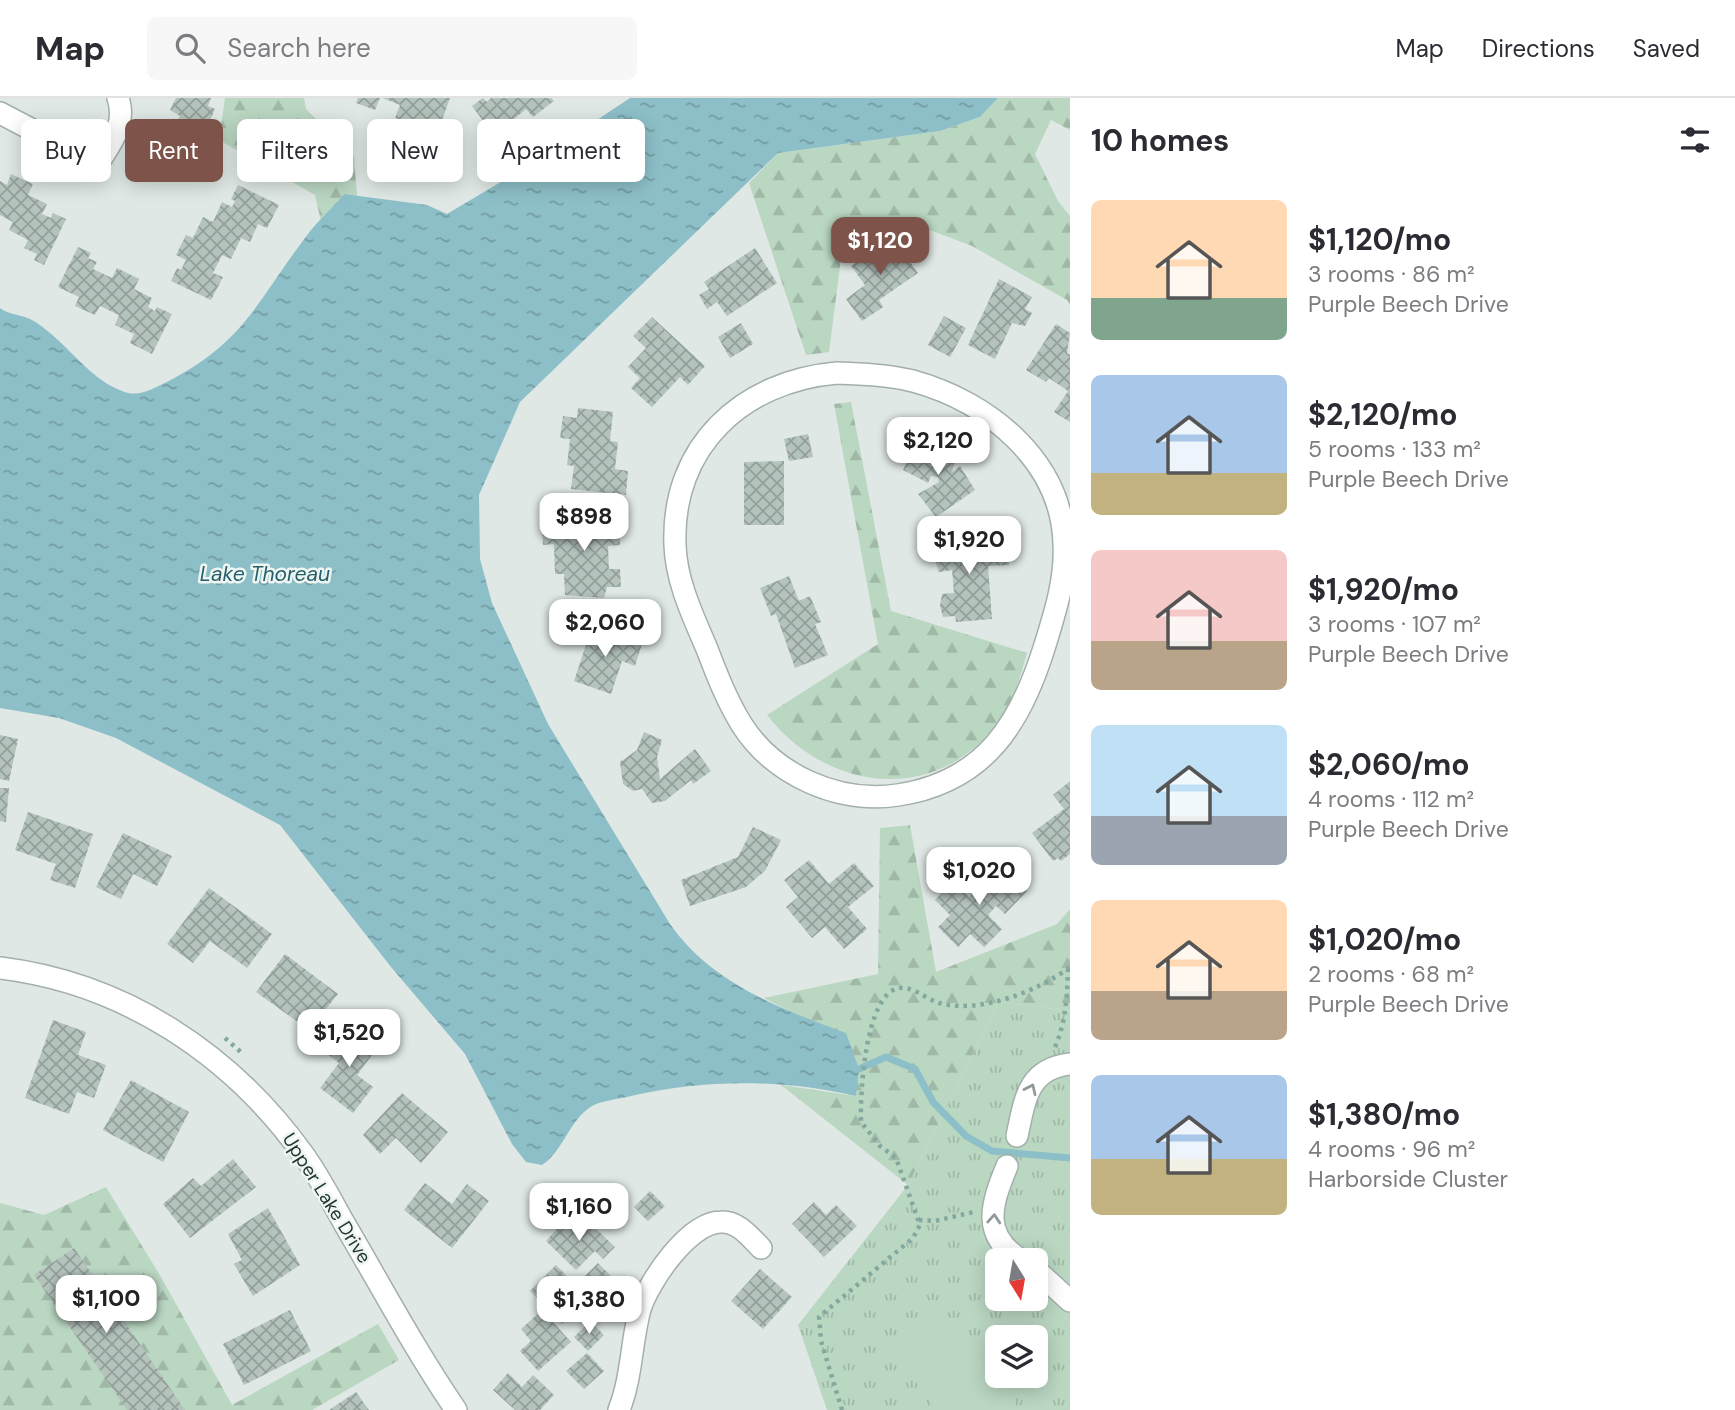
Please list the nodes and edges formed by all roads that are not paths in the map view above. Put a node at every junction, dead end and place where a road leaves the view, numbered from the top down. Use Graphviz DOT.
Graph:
graph roads {
  1 [pos="118,98"];
  2 [pos="0,113"];
  3 [pos="1061,624"];
  4 [pos="0,968"];
  5 [pos="1070,1064"];
  6 [pos="1017,1136"];
  7 [pos="1007,1166"];
  8 [pos="761,1248"];
  9 [pos="1004,1248"];
  10 [pos="1048,1281"];
  11 [pos="1070,1301"];
  12 [pos="456,1410"];
  13 [pos="619,1410"];
  1 -- 2 [label="street"];
  3 -- 3 [label="street"];
  4 -- 12 [label="street, Upper Lake Drive"];
  6 -- 5 [label="street, one-way"];
  9 -- 7 [label="street, one-way"];
  8 -- 13 [label="street"];
  10 -- 11 [label="street"];
}
